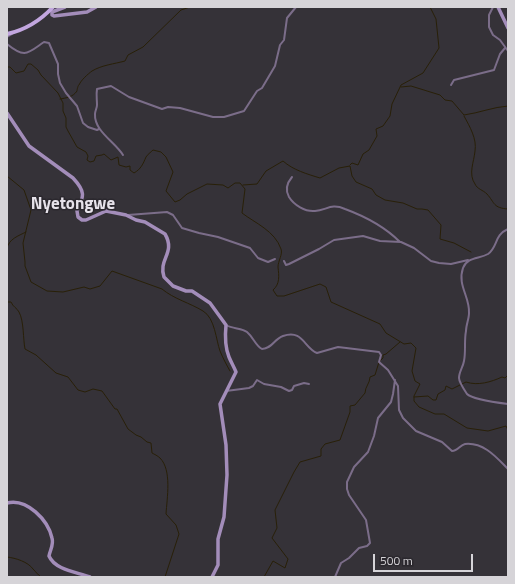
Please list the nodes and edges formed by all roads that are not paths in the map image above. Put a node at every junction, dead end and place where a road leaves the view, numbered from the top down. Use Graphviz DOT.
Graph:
graph roads {
  1 [pos="53,7"];
  2 [pos="65,7"];
  3 [pos="96,7"];
  4 [pos="296,7"];
  5 [pos="493,7"];
  6 [pos="498,7"];
  7 [pos="508,28"];
  8 [pos="7,36"];
  9 [pos="7,44"];
  10 [pos="505,48"];
  11 [pos="508,51"];
  12 [pos="451,85"];
  13 [pos="7,113"];
  14 [pos="99,129"];
  15 [pos="123,155"];
  16 [pos="292,177"];
  17 [pos="128,215"];
  18 [pos="508,229"];
  19 [pos="401,242"];
  20 [pos="275,259"];
  21 [pos="470,260"];
  22 [pos="284,261"];
  23 [pos="226,325"];
  24 [pos="395,380"];
  25 [pos="309,384"];
  26 [pos="226,391"];
  27 [pos="508,404"];
  28 [pos="508,470"];
  29 [pos="7,503"];
  30 [pos="90,577"];
  31 [pos="212,577"];
  32 [pos="335,577"];
  1 -- 8 [label="main road"];
  2 -- 3 [label="street"];
  4 -- 14 [label="street"];
  5 -- 10 [label="street"];
  6 -- 7 [label="street"];
  9 -- 14 [label="street"];
  10 -- 11 [label="street"];
  10 -- 12 [label="street"];
  13 -- 17 [label="street"];
  14 -- 15 [label="street"];
  16 -- 19 [label="street"];
  17 -- 20 [label="street"];
  17 -- 23 [label="street"];
  18 -- 21 [label="street"];
  19 -- 21 [label="street"];
  19 -- 22 [label="street"];
  21 -- 27 [label="street"];
  23 -- 24 [label="street"];
  23 -- 26 [label="street"];
  24 -- 28 [label="street"];
  24 -- 32 [label="street"];
  25 -- 26 [label="street"];
  26 -- 31 [label="street"];
  29 -- 30 [label="street"];
}
